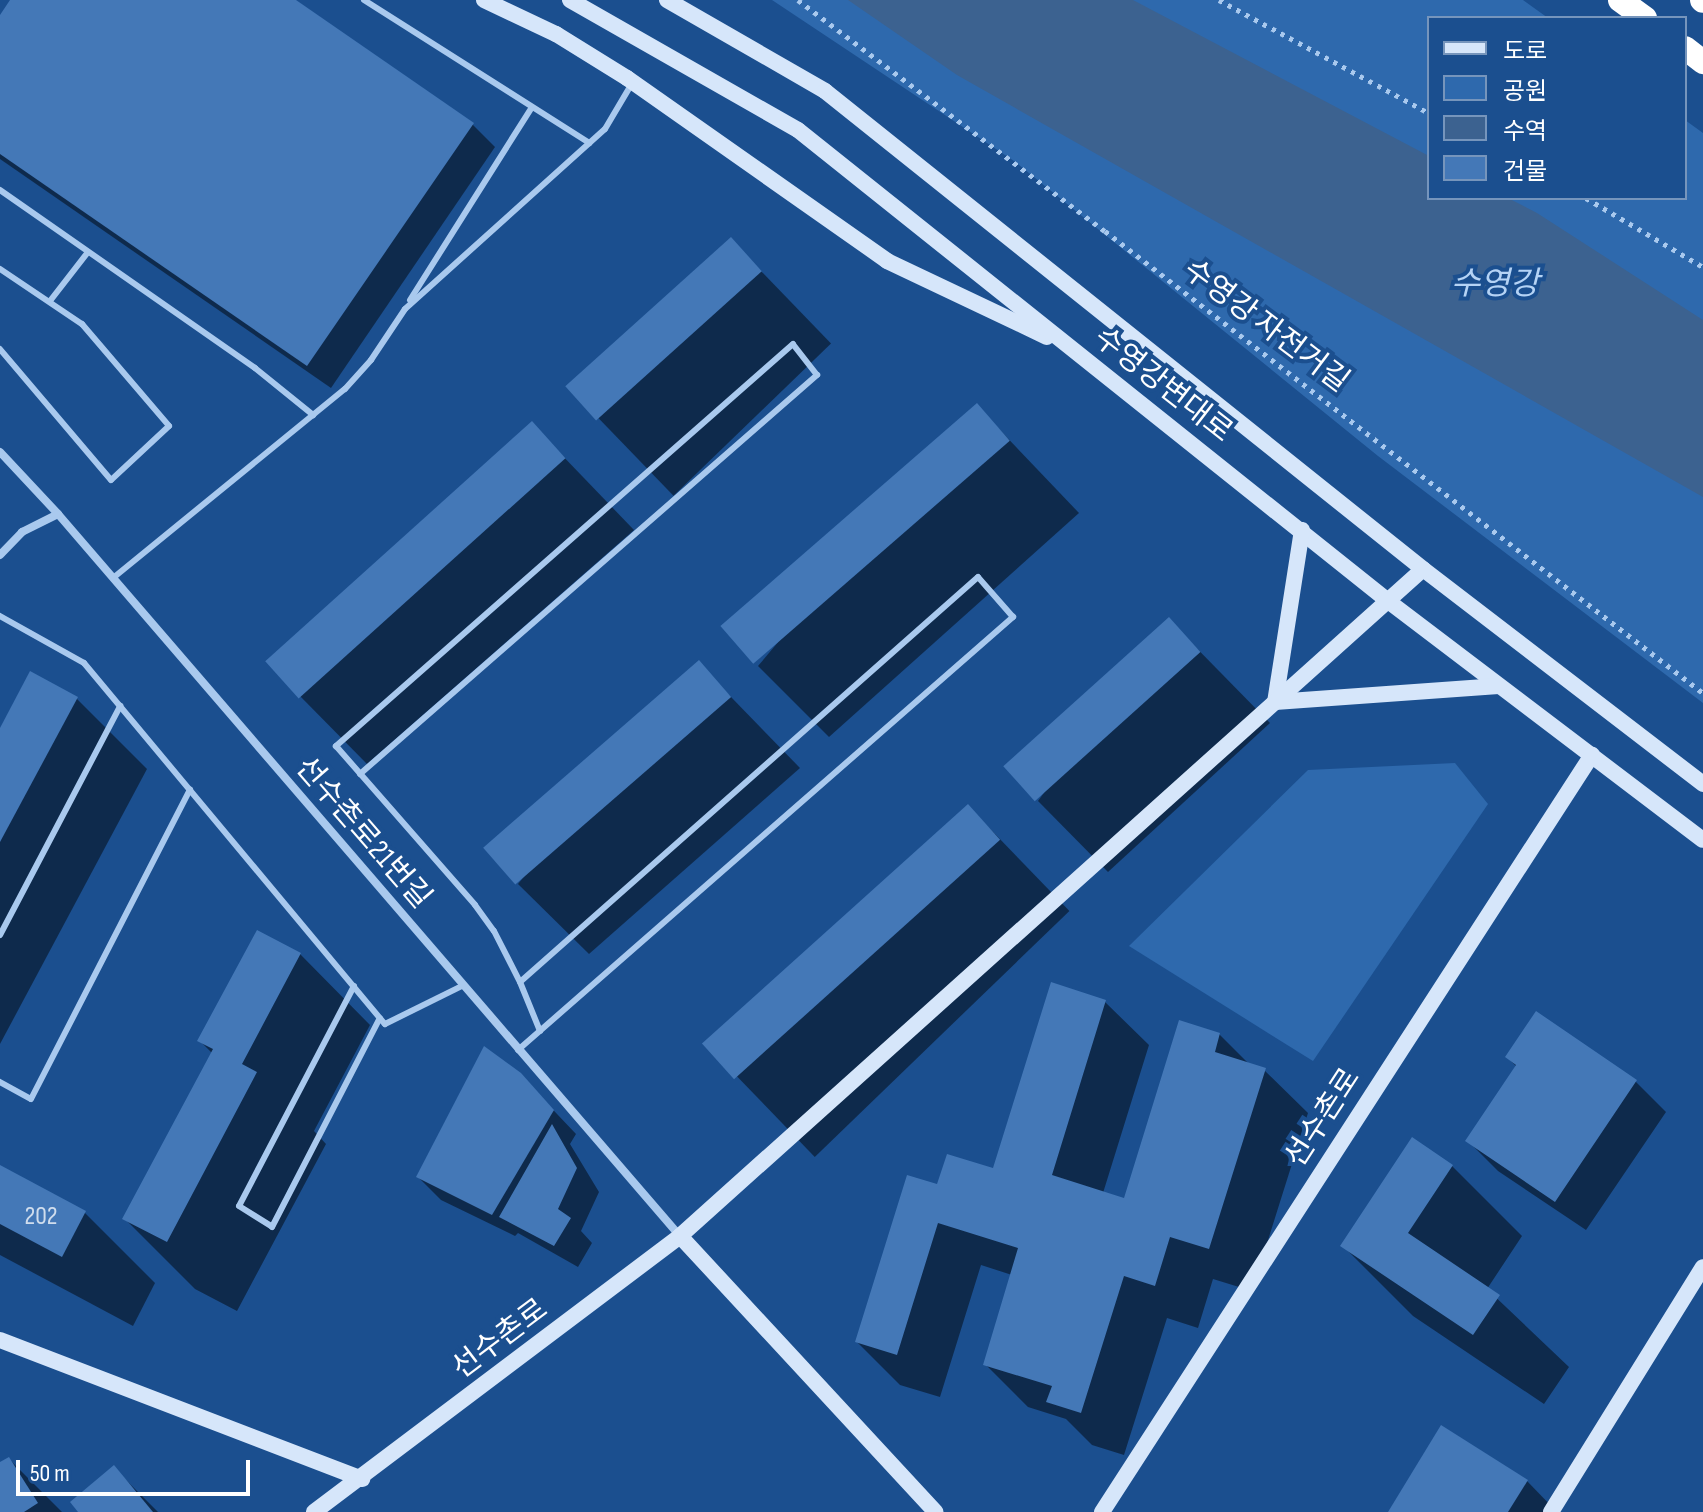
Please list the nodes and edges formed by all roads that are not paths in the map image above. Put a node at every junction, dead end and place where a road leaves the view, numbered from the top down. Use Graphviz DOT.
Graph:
graph roads {
  1 [pos="364,0"];
  2 [pos="484,0"];
  3 [pos="570,0"];
  4 [pos="667,0"];
  5 [pos="1620,0"];
  6 [pos="1642,16"];
  7 [pos="1687,50"];
  8 [pos="1703,62"];
  9 [pos="633,82"];
  10 [pos="532,107"];
  11 [pos="589,143"];
  12 [pos="0,190"];
  13 [pos="88,252"];
  14 [pos="0,269"];
  15 [pos="50,301"];
  16 [pos="405,309"];
  17 [pos="0,349"];
  18 [pos="1073,349"];
  19 [pos="313,415"];
  20 [pos="0,452"];
  21 [pos="58,514"];
  22 [pos="1302,530"];
  23 [pos="0,555"];
  24 [pos="1423,569"];
  25 [pos="113,578"];
  26 [pos="1388,601"];
  27 [pos="0,616"];
  28 [pos="1498,686"];
  29 [pos="1275,702"];
  30 [pos="120,706"];
  31 [pos="1592,755"];
  32 [pos="360,774"];
  33 [pos="1703,784"];
  34 [pos="190,790"];
  35 [pos="1703,840"];
  36 [pos="0,935"];
  37 [pos="520,982"];
  38 [pos="354,986"];
  39 [pos="462,986"];
  40 [pos="380,1018"];
  41 [pos="540,1031"];
  42 [pos="518,1050"];
  43 [pos="0,1082"];
  44 [pos="680,1236"];
  45 [pos="1703,1267"];
  46 [pos="0,1340"];
  47 [pos="362,1479"];
  48 [pos="314,1512"];
  49 [pos="936,1512"];
  50 [pos="1102,1512"];
  51 [pos="1551,1512"];
  1 -- 10 [label="lane"];
  2 -- 9 [label="main road"];
  3 -- 18 [label="main road, 수영강변대로"];
  4 -- 24 [label="main road, 수영강변대로"];
  5 -- 6 [label="highway"];
  7 -- 8 [label="highway"];
  9 -- 11 [label="lane"];
  9 -- 18 [label="main road"];
  10 -- 11 [label="lane"];
  10 -- 16 [label="lane"];
  11 -- 16 [label="lane"];
  12 -- 13 [label="lane"];
  13 -- 15 [label="lane"];
  13 -- 19 [label="lane"];
  14 -- 15 [label="lane"];
  15 -- 17 [label="lane"];
  16 -- 19 [label="lane"];
  18 -- 22 [label="main road, 수영강변대로"];
  19 -- 25 [label="lane"];
  20 -- 21 [label="street, 선수촌로21번길"];
  21 -- 23 [label="street"];
  21 -- 25 [label="street, 선수촌로21번길"];
  22 -- 26 [label="main road, 수영강변대로"];
  22 -- 29 [label="main road"];
  24 -- 26 [label="main road, 선수촌로"];
  24 -- 33 [label="main road, 수영강변대로"];
  25 -- 39 [label="street, 선수촌로21번길"];
  26 -- 28 [label="main road, 수영강변대로"];
  26 -- 29 [label="main road, 선수촌로"];
  27 -- 30 [label="lane"];
  28 -- 29 [label="main road"];
  28 -- 31 [label="main road, 수영강변대로"];
  29 -- 44 [label="main road, 선수촌로"];
  30 -- 34 [label="lane"];
  30 -- 36 [label="lane"];
  31 -- 35 [label="main road, 수영강변대로"];
  31 -- 50 [label="main road, 선수촌로"];
  32 -- 32 [label="lane"];
  32 -- 37 [label="lane"];
  34 -- 38 [label="lane"];
  34 -- 43 [label="lane"];
  37 -- 41 [label="lane"];
  37 -- 41 [label="lane"];
  38 -- 40 [label="lane"];
  38 -- 40 [label="lane"];
  39 -- 40 [label="lane"];
  39 -- 42 [label="street, 선수촌로21번길"];
  41 -- 42 [label="lane"];
  42 -- 44 [label="street, 선수촌로21번길"];
  44 -- 47 [label="main road, 선수촌로"];
  44 -- 49 [label="main road"];
  45 -- 51 [label="main road"];
  46 -- 47 [label="main road"];
  47 -- 48 [label="main road, 선수촌로"];
}
